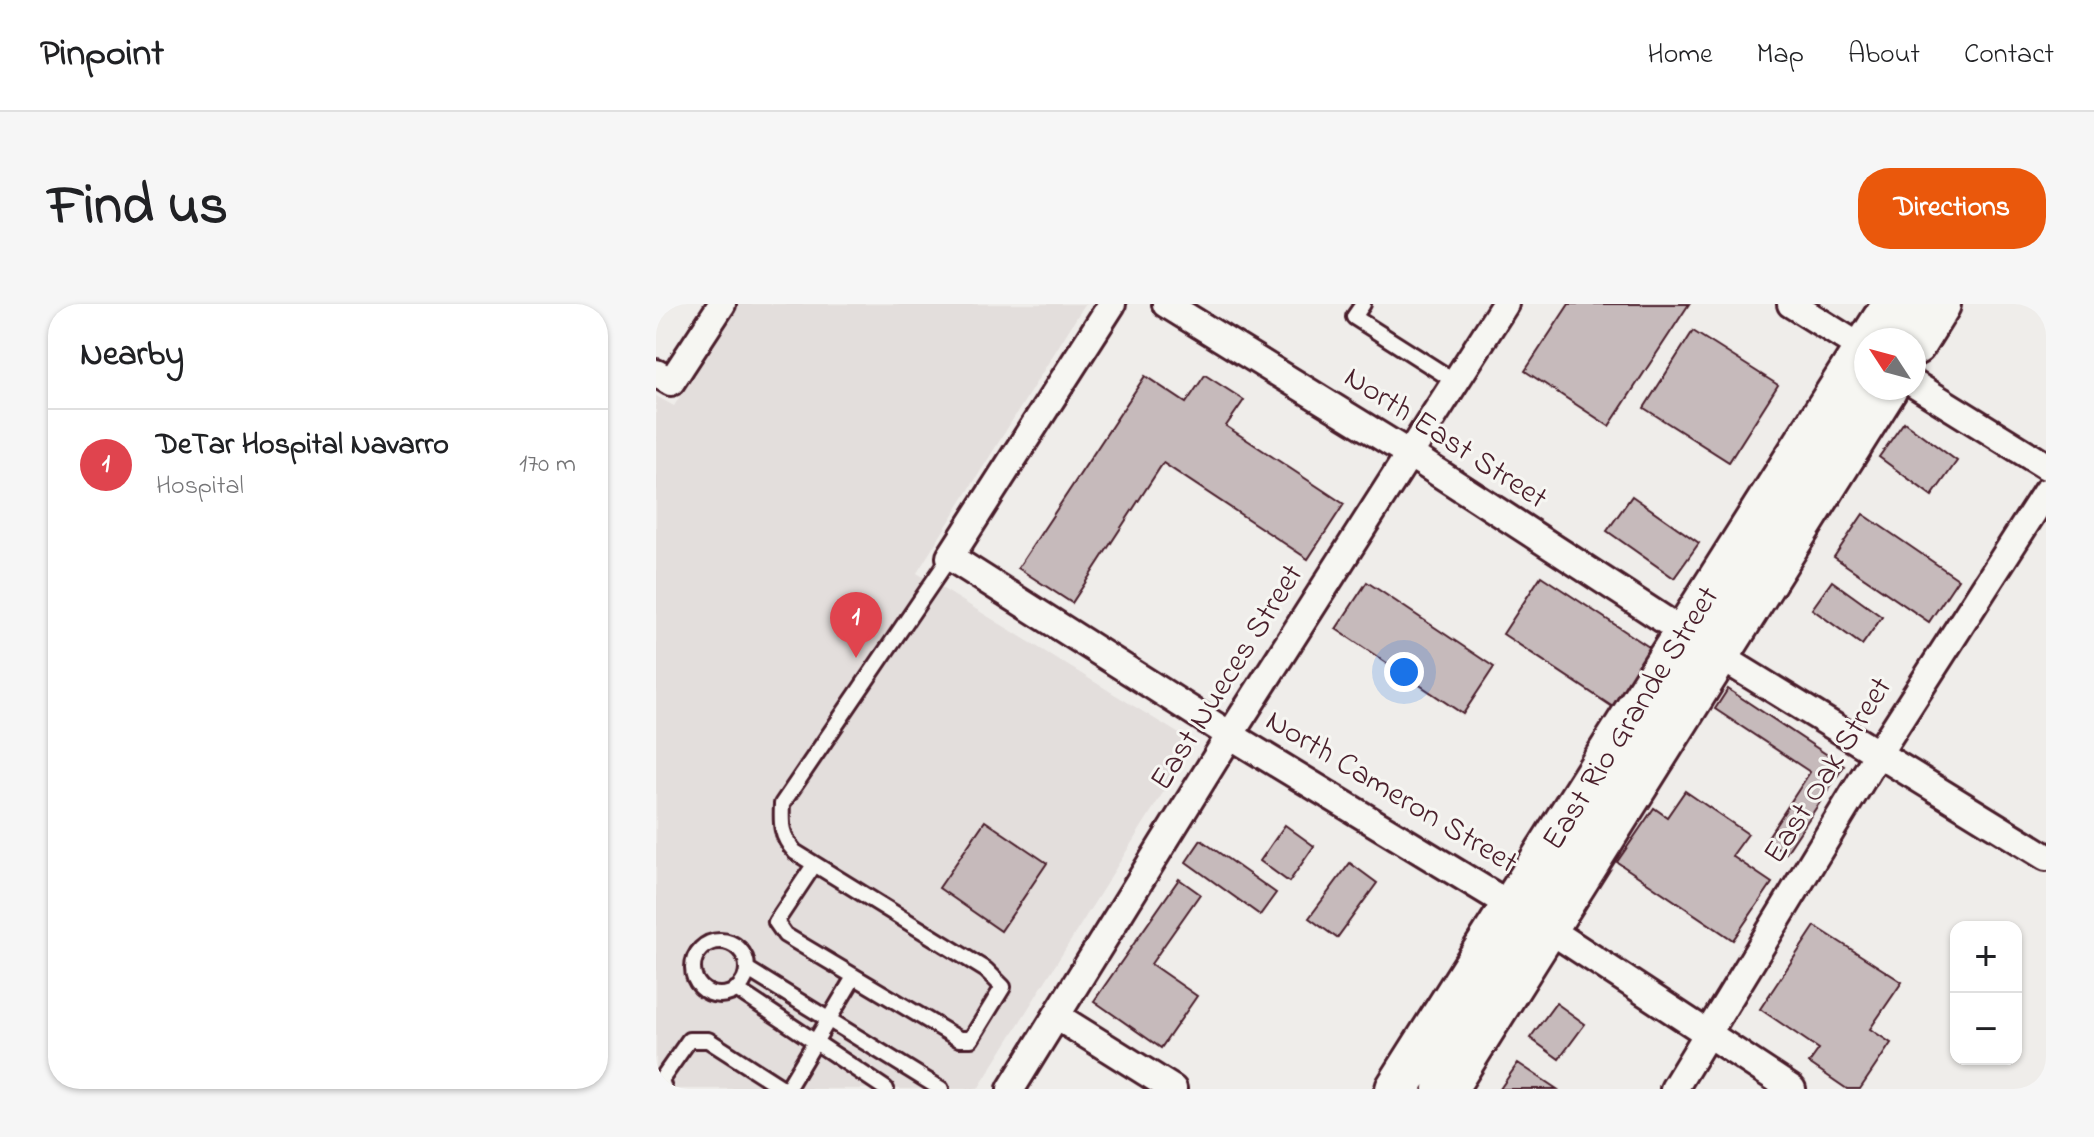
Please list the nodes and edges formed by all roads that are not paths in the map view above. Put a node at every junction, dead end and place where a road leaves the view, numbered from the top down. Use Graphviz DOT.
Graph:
graph roads {
  1 [pos="722,304"];
  2 [pos="1112,304"];
  3 [pos="1166,304"];
  4 [pos="1363,304"];
  5 [pos="1505,304"];
  6 [pos="1791,304"];
  7 [pos="1894,304"];
  8 [pos="1916,304"];
  9 [pos="1939,304"];
  10 [pos="1883,328"];
  11 [pos="1894,328"];
  12 [pos="1924,328"];
  13 [pos="1854,342"];
  14 [pos="664,377"];
  15 [pos="1456,382"];
  16 [pos="1854,384"];
  17 [pos="1926,391"];
  18 [pos="1854,397"];
  19 [pos="1878,400"];
  20 [pos="1846,452"];
  21 [pos="1411,455"];
  22 [pos="2046,466"];
  23 [pos="2046,492"];
  24 [pos="950,557"];
  25 [pos="1702,644"];
  26 [pos="1230,735"];
  27 [pos="1879,752"];
  28 [pos="2046,857"];
  29 [pos="814,865"];
  30 [pos="1530,917"];
  31 [pos="747,969"];
  32 [pos="854,977"];
  33 [pos="736,989"];
  34 [pos="1058,1017"];
  35 [pos="828,1021"];
  36 [pos="1708,1035"];
  37 [pos="815,1043"];
  38 [pos="660,1083"];
  39 [pos="786,1089"];
  40 [pos="886,1089"];
  41 [pos="941,1089"];
  42 [pos="1011,1089"];
  43 [pos="1173,1089"];
  44 [pos="1397,1089"];
  45 [pos="1445,1089"];
  46 [pos="1674,1089"];
  47 [pos="1792,1089"];
  1 -- 14 [label="street"];
  2 -- 24 [label="street"];
  3 -- 21 [label="street, North East Street"];
  4 -- 15 [label="lane"];
  5 -- 15 [label="street, East Nueces Street"];
  6 -- 13 [label="street"];
  7 -- 10 [label="main road, East Rio Grande Street"];
  8 -- 11 [label="main road"];
  9 -- 12 [label="main road"];
  15 -- 21 [label="street, East Nueces Street"];
  16 -- 25 [label="main road, East Rio Grande Street"];
  17 -- 22 [label="street"];
  18 -- 20 [label="main road"];
  19 -- 20 [label="main road, East Rio Grande Street"];
  20 -- 25 [label="main road, East Rio Grande Street"];
  21 -- 25 [label="street, North East Street"];
  21 -- 26 [label="street, East Nueces Street"];
  23 -- 27 [label="street, East Oak Street"];
  24 -- 26 [label="street, North Cameron Street"];
  24 -- 29 [label="lane"];
  25 -- 27 [label="street, North East Street"];
  25 -- 30 [label="main road, East Rio Grande Street"];
  26 -- 30 [label="street, North Cameron Street"];
  26 -- 34 [label="street, East Nueces Street"];
  27 -- 28 [label="street, North East Street"];
  27 -- 36 [label="street, East Oak Street"];
  29 -- 32 [label="lane"];
  29 -- 32 [label="lane"];
  30 -- 36 [label="street, North Cameron Street"];
  30 -- 44 [label="main road, East Rio Grande Street"];
  30 -- 45 [label="main road, East Rio Grande Street"];
  31 -- 33 [label="lane"];
  31 -- 33 [label="lane"];
  31 -- 35 [label="lane"];
  32 -- 35 [label="lane"];
  33 -- 37 [label="lane"];
  34 -- 42 [label="street, East Nueces Street"];
  34 -- 43 [label="street"];
  35 -- 37 [label="lane"];
  35 -- 41 [label="lane"];
  36 -- 46 [label="street, East Oak Street"];
  36 -- 47 [label="street, North Cameron Street"];
  37 -- 39 [label="lane"];
  37 -- 40 [label="lane"];
  38 -- 39 [label="lane"];
}
